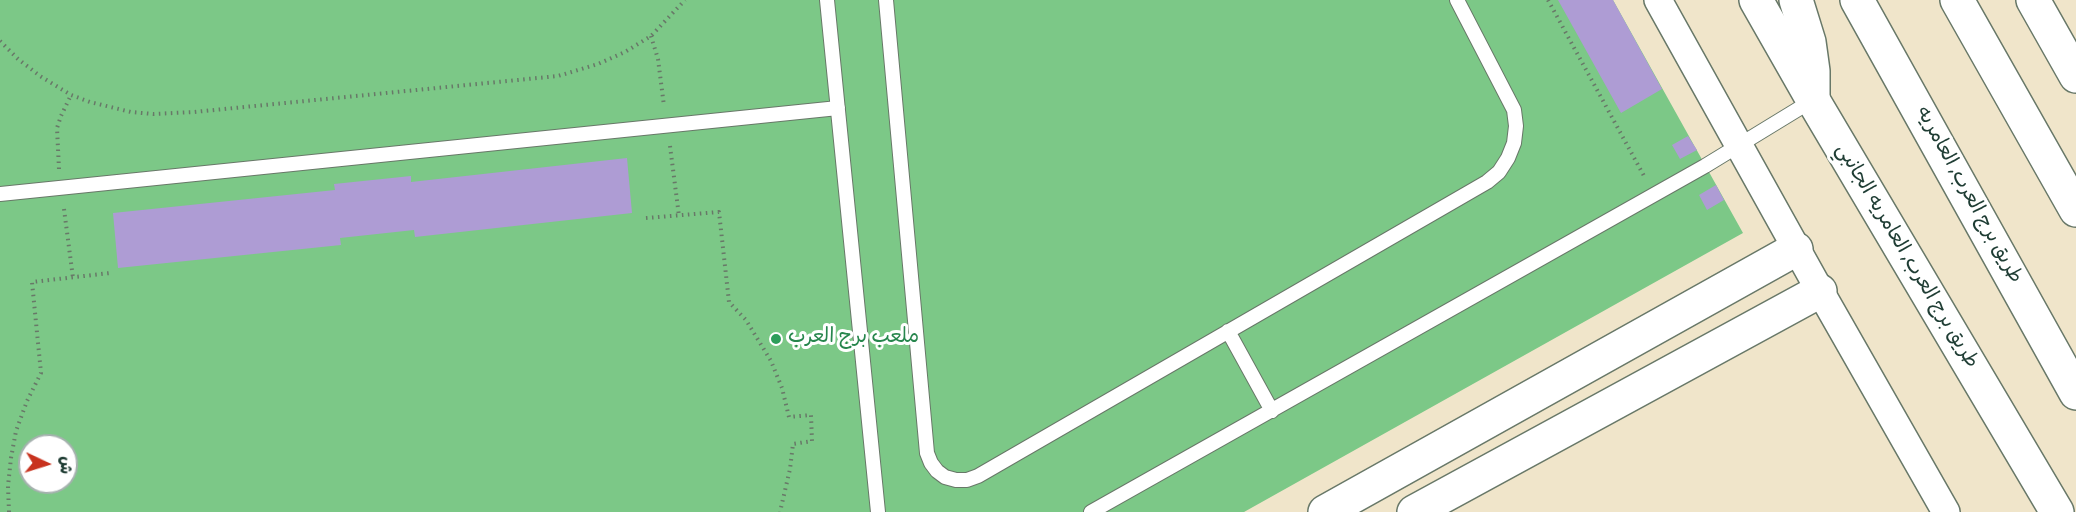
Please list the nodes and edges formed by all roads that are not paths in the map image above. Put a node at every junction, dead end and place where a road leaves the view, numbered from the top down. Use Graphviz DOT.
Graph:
graph roads {
  1 [pos="827,0"];
  2 [pos="886,0"];
  3 [pos="1457,0"];
  4 [pos="1658,0"];
  5 [pos="1756,0"];
  6 [pos="1796,0"];
  7 [pos="1857,0"];
  8 [pos="1957,0"];
  9 [pos="2033,0"];
  10 [pos="2076,76"];
  11 [pos="1813,100"];
  12 [pos="838,108"];
  13 [pos="1739,147"];
  14 [pos="0,194"];
  15 [pos="2076,210"];
  16 [pos="1796,249"];
  17 [pos="1820,291"];
  18 [pos="1228,332"];
  19 [pos="2076,393"];
  20 [pos="1272,411"];
  21 [pos="878,512"];
  22 [pos="1091,512"];
  23 [pos="1325,512"];
  24 [pos="1414,512"];
  25 [pos="1946,512"];
  26 [pos="2057,512"];
  1 -- 12 [label="lane"];
  2 -- 18 [label="lane"];
  3 -- 18 [label="lane"];
  4 -- 13 [label="street"];
  5 -- 11 [label="main road, طريق برج العرب, العامريه الجانبي"];
  6 -- 11 [label="main road"];
  7 -- 19 [label="main road, طريق برج العرب, العامريه"];
  8 -- 15 [label="main road"];
  9 -- 10 [label="main road"];
  11 -- 13 [label="lane"];
  11 -- 26 [label="main road, طريق برج العرب, العامريه الجانبي"];
  12 -- 14 [label="lane"];
  12 -- 21 [label="lane"];
  13 -- 16 [label="street"];
  13 -- 20 [label="lane"];
  16 -- 17 [label="street"];
  16 -- 23 [label="main road"];
  17 -- 24 [label="main road"];
  17 -- 25 [label="street"];
  18 -- 20 [label="lane"];
  20 -- 22 [label="lane"];
}
